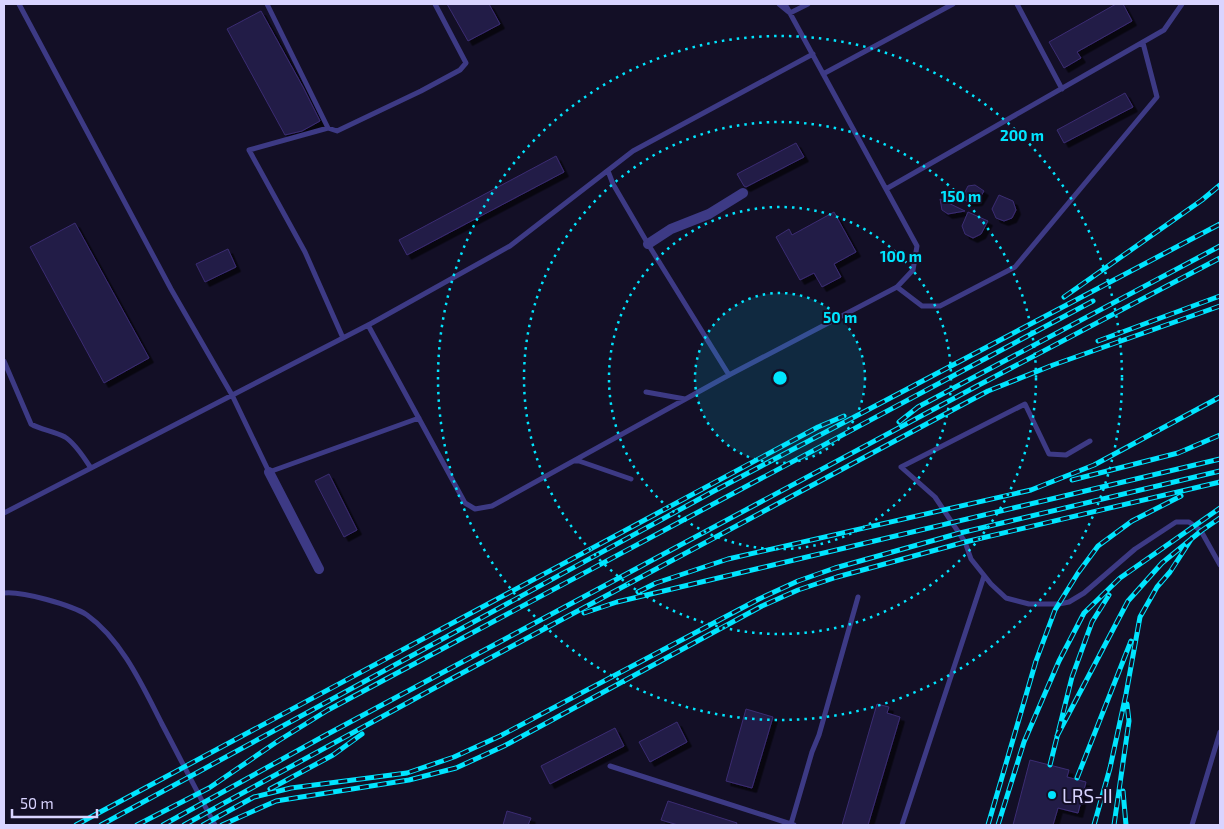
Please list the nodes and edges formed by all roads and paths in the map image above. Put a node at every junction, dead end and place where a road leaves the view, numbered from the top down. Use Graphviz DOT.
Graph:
graph roads {
  1 [pos="19,4"];
  2 [pos="267,4"];
  3 [pos="435,4"];
  4 [pos="779,4"];
  5 [pos="785,4"];
  6 [pos="808,4"];
  7 [pos="953,4"];
  8 [pos="1017,4"];
  9 [pos="1182,4"];
  10 [pos="790,13"];
  11 [pos="1142,43"];
  12 [pos="813,54"];
  13 [pos="823,74"];
  14 [pos="1062,89"];
  15 [pos="328,128"];
  16 [pos="608,171"];
  17 [pos="886,189"];
  18 [pos="743,193"];
  19 [pos="648,244"];
  20 [pos="897,287"];
  21 [pos="368,325"];
  22 [pos="343,338"];
  23 [pos="4,360"];
  24 [pos="729,375"];
  25 [pos="646,392"];
  26 [pos="232,395"];
  27 [pos="686,399"];
  28 [pos="419,418"];
  29 [pos="1090,441"];
  30 [pos="572,461"];
  31 [pos="91,468"];
  32 [pos="269,472"];
  33 [pos="631,479"];
  34 [pos="4,513"];
  35 [pos="1220,565"];
  36 [pos="319,569"];
  37 [pos="984,576"];
  38 [pos="4,592"];
  39 [pos="858,597"];
  40 [pos="1220,732"];
  41 [pos="610,766"];
  42 [pos="215,825"];
  43 [pos="792,825"];
  44 [pos="902,825"];
  45 [pos="1192,825"];
  1 -- 26 [label="lane"];
  2 -- 15 [label="lane"];
  3 -- 15 [label="lane"];
  4 -- 10 [label="lane"];
  5 -- 10 [label="lane"];
  6 -- 10 [label="lane"];
  7 -- 13 [label="lane"];
  8 -- 14 [label="lane"];
  9 -- 11 [label="lane"];
  10 -- 12 [label="lane"];
  11 -- 14 [label="lane"];
  11 -- 20 [label="lane"];
  12 -- 13 [label="lane"];
  12 -- 16 [label="lane"];
  13 -- 17 [label="lane"];
  14 -- 17 [label="lane"];
  15 -- 22 [label="lane"];
  16 -- 19 [label="lane"];
  16 -- 21 [label="lane"];
  17 -- 20 [label="lane"];
  18 -- 19 [label="street"];
  19 -- 24 [label="lane"];
  20 -- 24 [label="lane"];
  21 -- 22 [label="lane"];
  21 -- 28 [label="lane"];
  22 -- 26 [label="lane"];
  23 -- 31 [label="lane"];
  24 -- 27 [label="lane"];
  25 -- 27 [label="lane"];
  26 -- 31 [label="lane"];
  26 -- 32 [label="lane"];
  27 -- 30 [label="lane"];
  28 -- 30 [label="lane"];
  28 -- 32 [label="lane"];
  29 -- 37 [label="lane"];
  30 -- 33 [label="lane"];
  31 -- 34 [label="lane"];
  32 -- 36 [label="street"];
  35 -- 37 [label="lane"];
  37 -- 44 [label="lane"];
  38 -- 42 [label="lane"];
  39 -- 43 [label="lane"];
  40 -- 45 [label="lane"];
  41 -- 43 [label="lane"];
}
